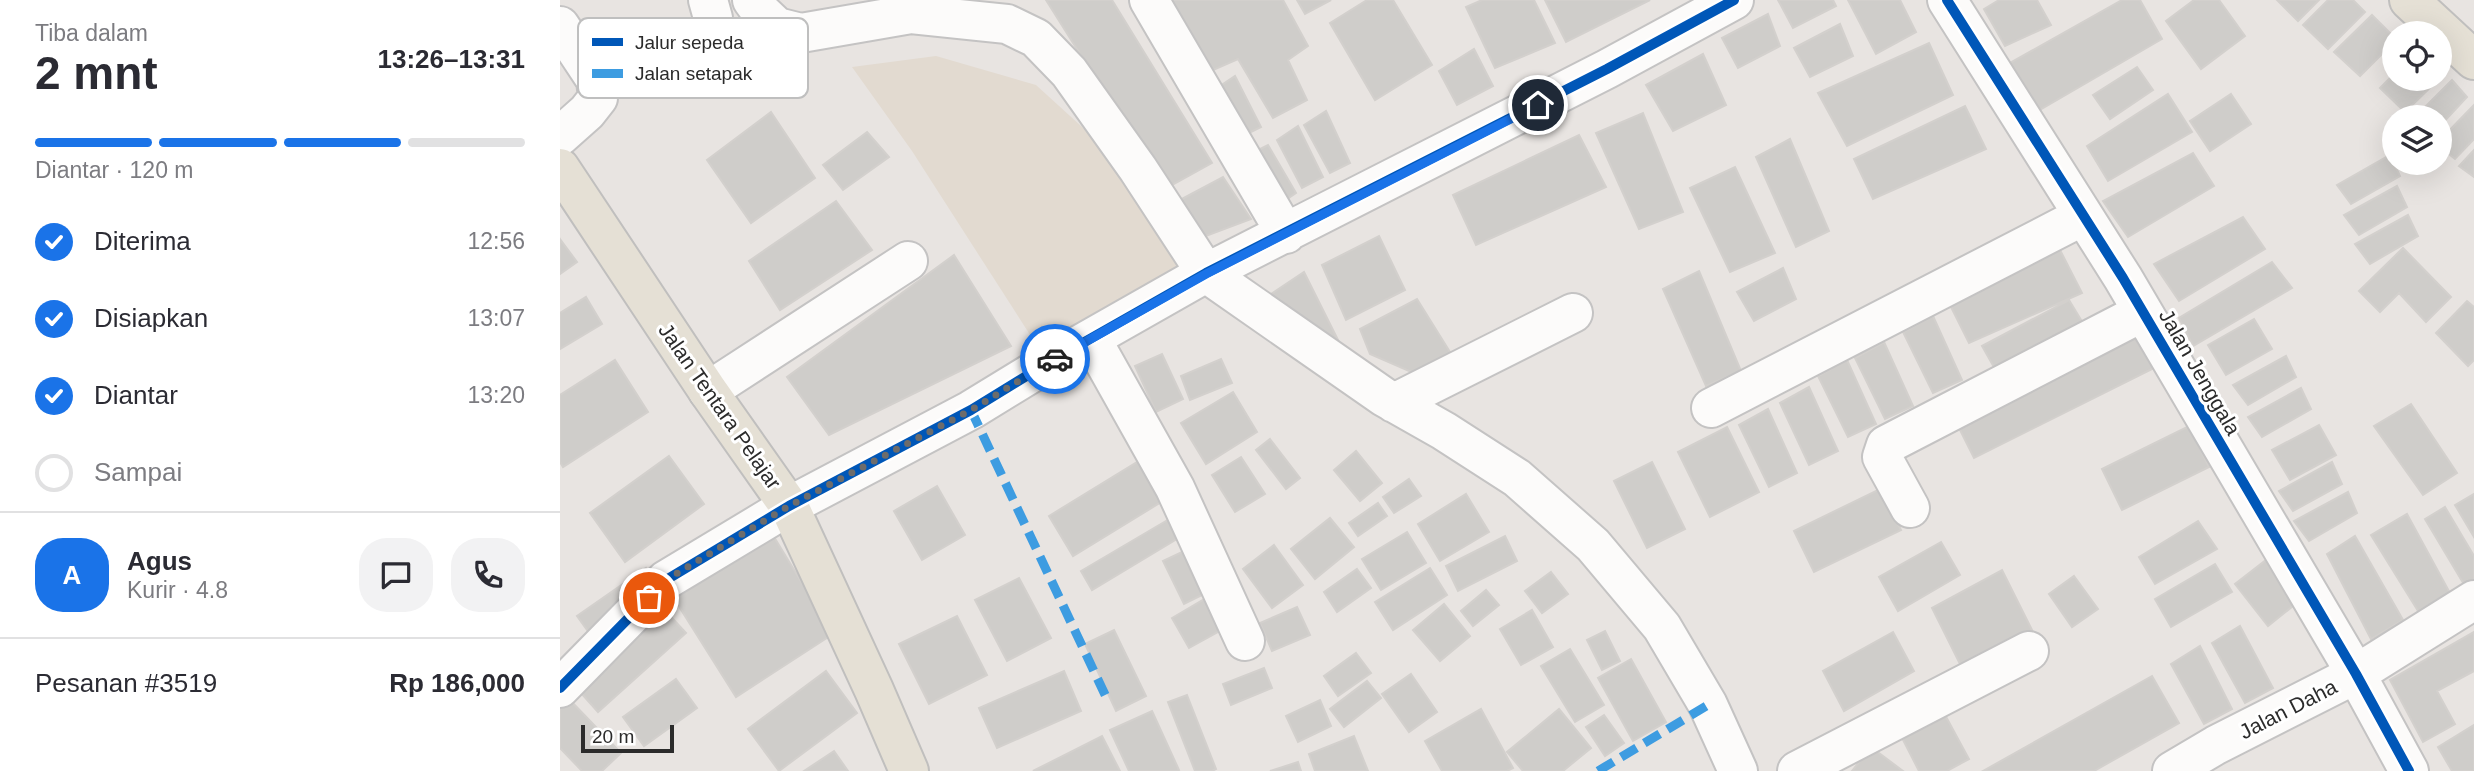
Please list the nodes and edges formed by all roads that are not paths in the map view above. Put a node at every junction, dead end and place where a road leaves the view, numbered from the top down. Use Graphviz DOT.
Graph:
graph roads {
  1 [pos="708,0"];
  2 [pos="752,0"];
  3 [pos="1149,0"];
  4 [pos="1734,0"];
  5 [pos="1947,0"];
  6 [pos="2409,0"];
  7 [pos="822,14"];
  8 [pos="713,18"];
  9 [pos="769,18"];
  10 [pos="560,26"];
  11 [pos="808,27"];
  12 [pos="578,53"];
  13 [pos="2474,60"];
  14 [pos="598,98"];
  15 [pos="560,136"];
  16 [pos="560,168"];
  17 [pos="2083,216"];
  18 [pos="1286,233"];
  19 [pos="908,261"];
  20 [pos="1206,274"];
  21 [pos="2143,312"];
  22 [pos="1573,313"];
  23 [pos="1092,340"];
  24 [pos="708,391"];
  25 [pos="1394,403"];
  26 [pos="1711,408"];
  27 [pos="789,506"];
  28 [pos="1910,508"];
  29 [pos="2474,600"];
  30 [pos="1245,641"];
  31 [pos="2029,651"];
  32 [pos="2356,674"];
  33 [pos="560,688"];
  34 [pos="909,771"];
  35 [pos="1738,771"];
  36 [pos="1797,771"];
  37 [pos="2172,771"];
  38 [pos="2409,771"];
  1 -- 8 [label="street"];
  2 -- 9 [label="street"];
  3 -- 18 [label="street"];
  4 -- 18 [label="street"];
  5 -- 17 [label="street, Jalan Jenggala"];
  6 -- 13 [label="main road"];
  7 -- 11 [label="street"];
  7 -- 20 [label="street"];
  10 -- 12 [label="street"];
  14 -- 15 [label="street"];
  16 -- 24 [label="main road, Jalan Tentara Pelajar"];
  17 -- 21 [label="street, Jalan Jenggala"];
  17 -- 26 [label="street"];
  18 -- 20 [label="street"];
  19 -- 24 [label="street"];
  20 -- 23 [label="street"];
  20 -- 25 [label="street"];
  21 -- 28 [label="street"];
  21 -- 32 [label="street, Jalan Jenggala"];
  22 -- 25 [label="street"];
  23 -- 27 [label="street"];
  23 -- 30 [label="street"];
  24 -- 27 [label="main road, Jalan Tentara Pelajar"];
  25 -- 35 [label="street"];
  27 -- 33 [label="street"];
  27 -- 34 [label="main road, Jalan Tentara Pelajar"];
  29 -- 32 [label="street, Jalan Daha"];
  31 -- 36 [label="street"];
  32 -- 37 [label="street, Jalan Daha"];
  32 -- 38 [label="street, Jalan Jenggala"];
}
